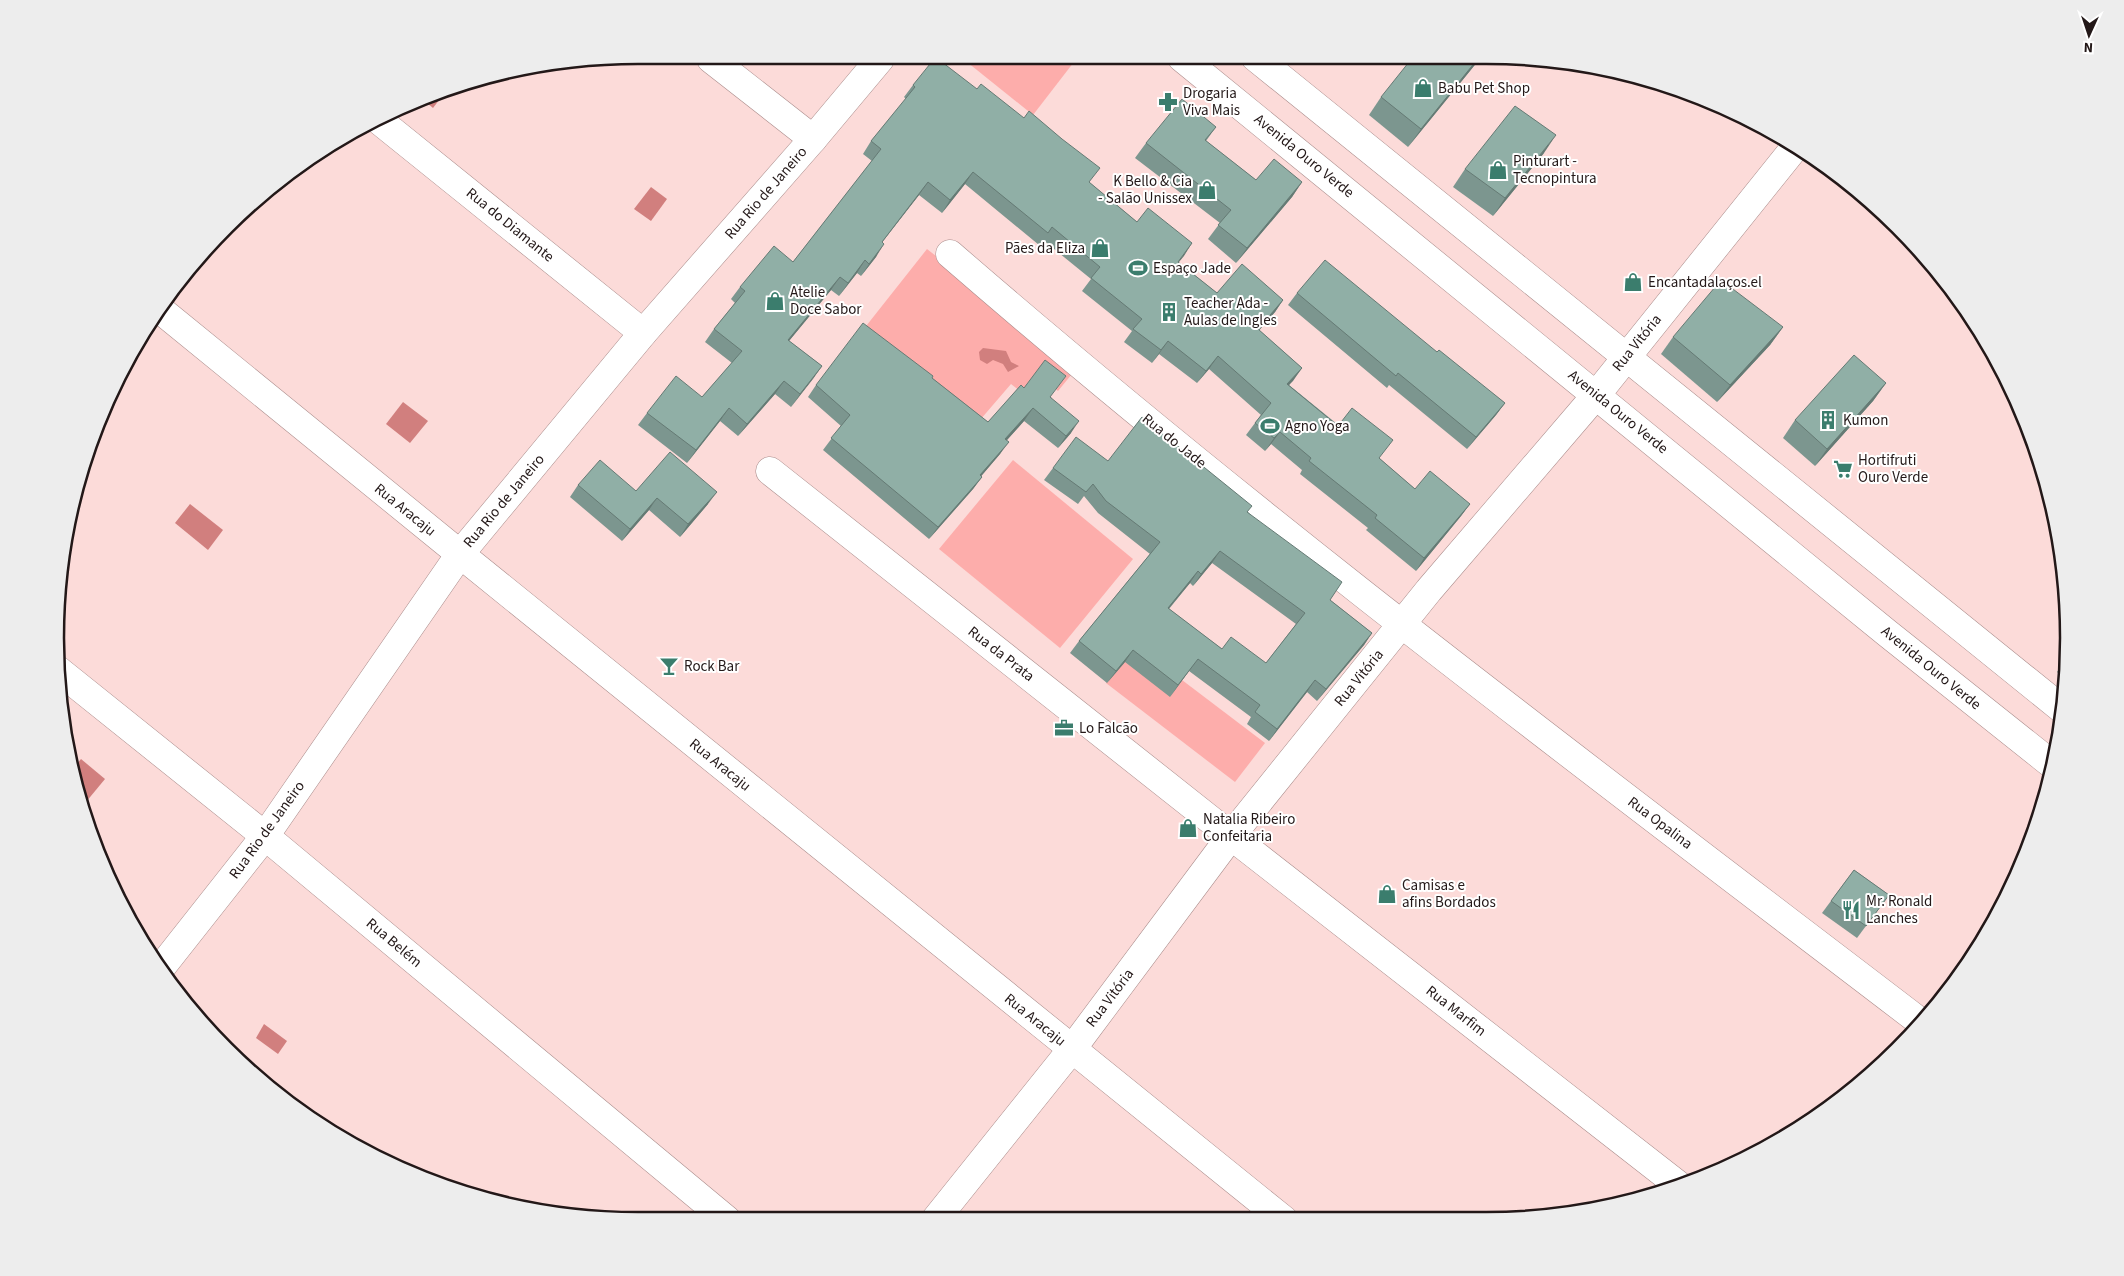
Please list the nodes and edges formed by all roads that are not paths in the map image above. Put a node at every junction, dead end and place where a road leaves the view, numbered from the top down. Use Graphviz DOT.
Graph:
graph roads {
  1 [pos="716,64"];
  2 [pos="876,64"];
  3 [pos="1189,64"];
  4 [pos="1264,64"];
  5 [pos="383,124"];
  6 [pos="813,139"];
  7 [pos="1791,152"];
  8 [pos="950,254"];
  9 [pos="165,313"];
  10 [pos="643,333"];
  11 [pos="1626,357"];
  12 [pos="1597,394"];
  13 [pos="770,471"];
  14 [pos="460,554"];
  15 [pos="1402,625"];
  16 [pos="65,676"];
  17 [pos="2056,704"];
  18 [pos="2047,760"];
  19 [pos="265,836"];
  20 [pos="1231,836"];
  21 [pos="165,963"];
  22 [pos="1916,1019"];
  23 [pos="1072,1049"];
  24 [pos="1674,1181"];
  25 [pos="717,1212"];
  26 [pos="941,1212"];
  27 [pos="1274,1212"];
  1 -- 6 [label="street"];
  2 -- 6 [label="street, Rua Rio de Janeiro"];
  3 -- 12 [label="street, Avenida Ouro Verde"];
  4 -- 11 [label="street"];
  5 -- 10 [label="street, Rua do Diamante"];
  6 -- 10 [label="street, Rua Rio de Janeiro"];
  7 -- 11 [label="street, Rua Vitória"];
  8 -- 15 [label="street, Rua do Jade"];
  9 -- 14 [label="street, Rua Aracaju"];
  10 -- 14 [label="street, Rua Rio de Janeiro"];
  11 -- 12 [label="street, Rua Vitória"];
  11 -- 17 [label="street"];
  12 -- 15 [label="street, Rua Vitória"];
  12 -- 18 [label="street, Avenida Ouro Verde"];
  13 -- 20 [label="street, Rua da Prata"];
  14 -- 19 [label="street, Rua Rio de Janeiro"];
  14 -- 23 [label="street, Rua Aracaju"];
  15 -- 20 [label="street, Rua Vitória"];
  15 -- 22 [label="street, Rua Opalina"];
  16 -- 19 [label="street, Rua Belém"];
  19 -- 21 [label="street, Rua Rio de Janeiro"];
  19 -- 25 [label="street, Rua Belém"];
  20 -- 23 [label="street, Rua Vitória"];
  20 -- 24 [label="street, Rua Marfim"];
  23 -- 26 [label="street, Rua Vitória"];
  23 -- 27 [label="street, Rua Aracaju"];
}
